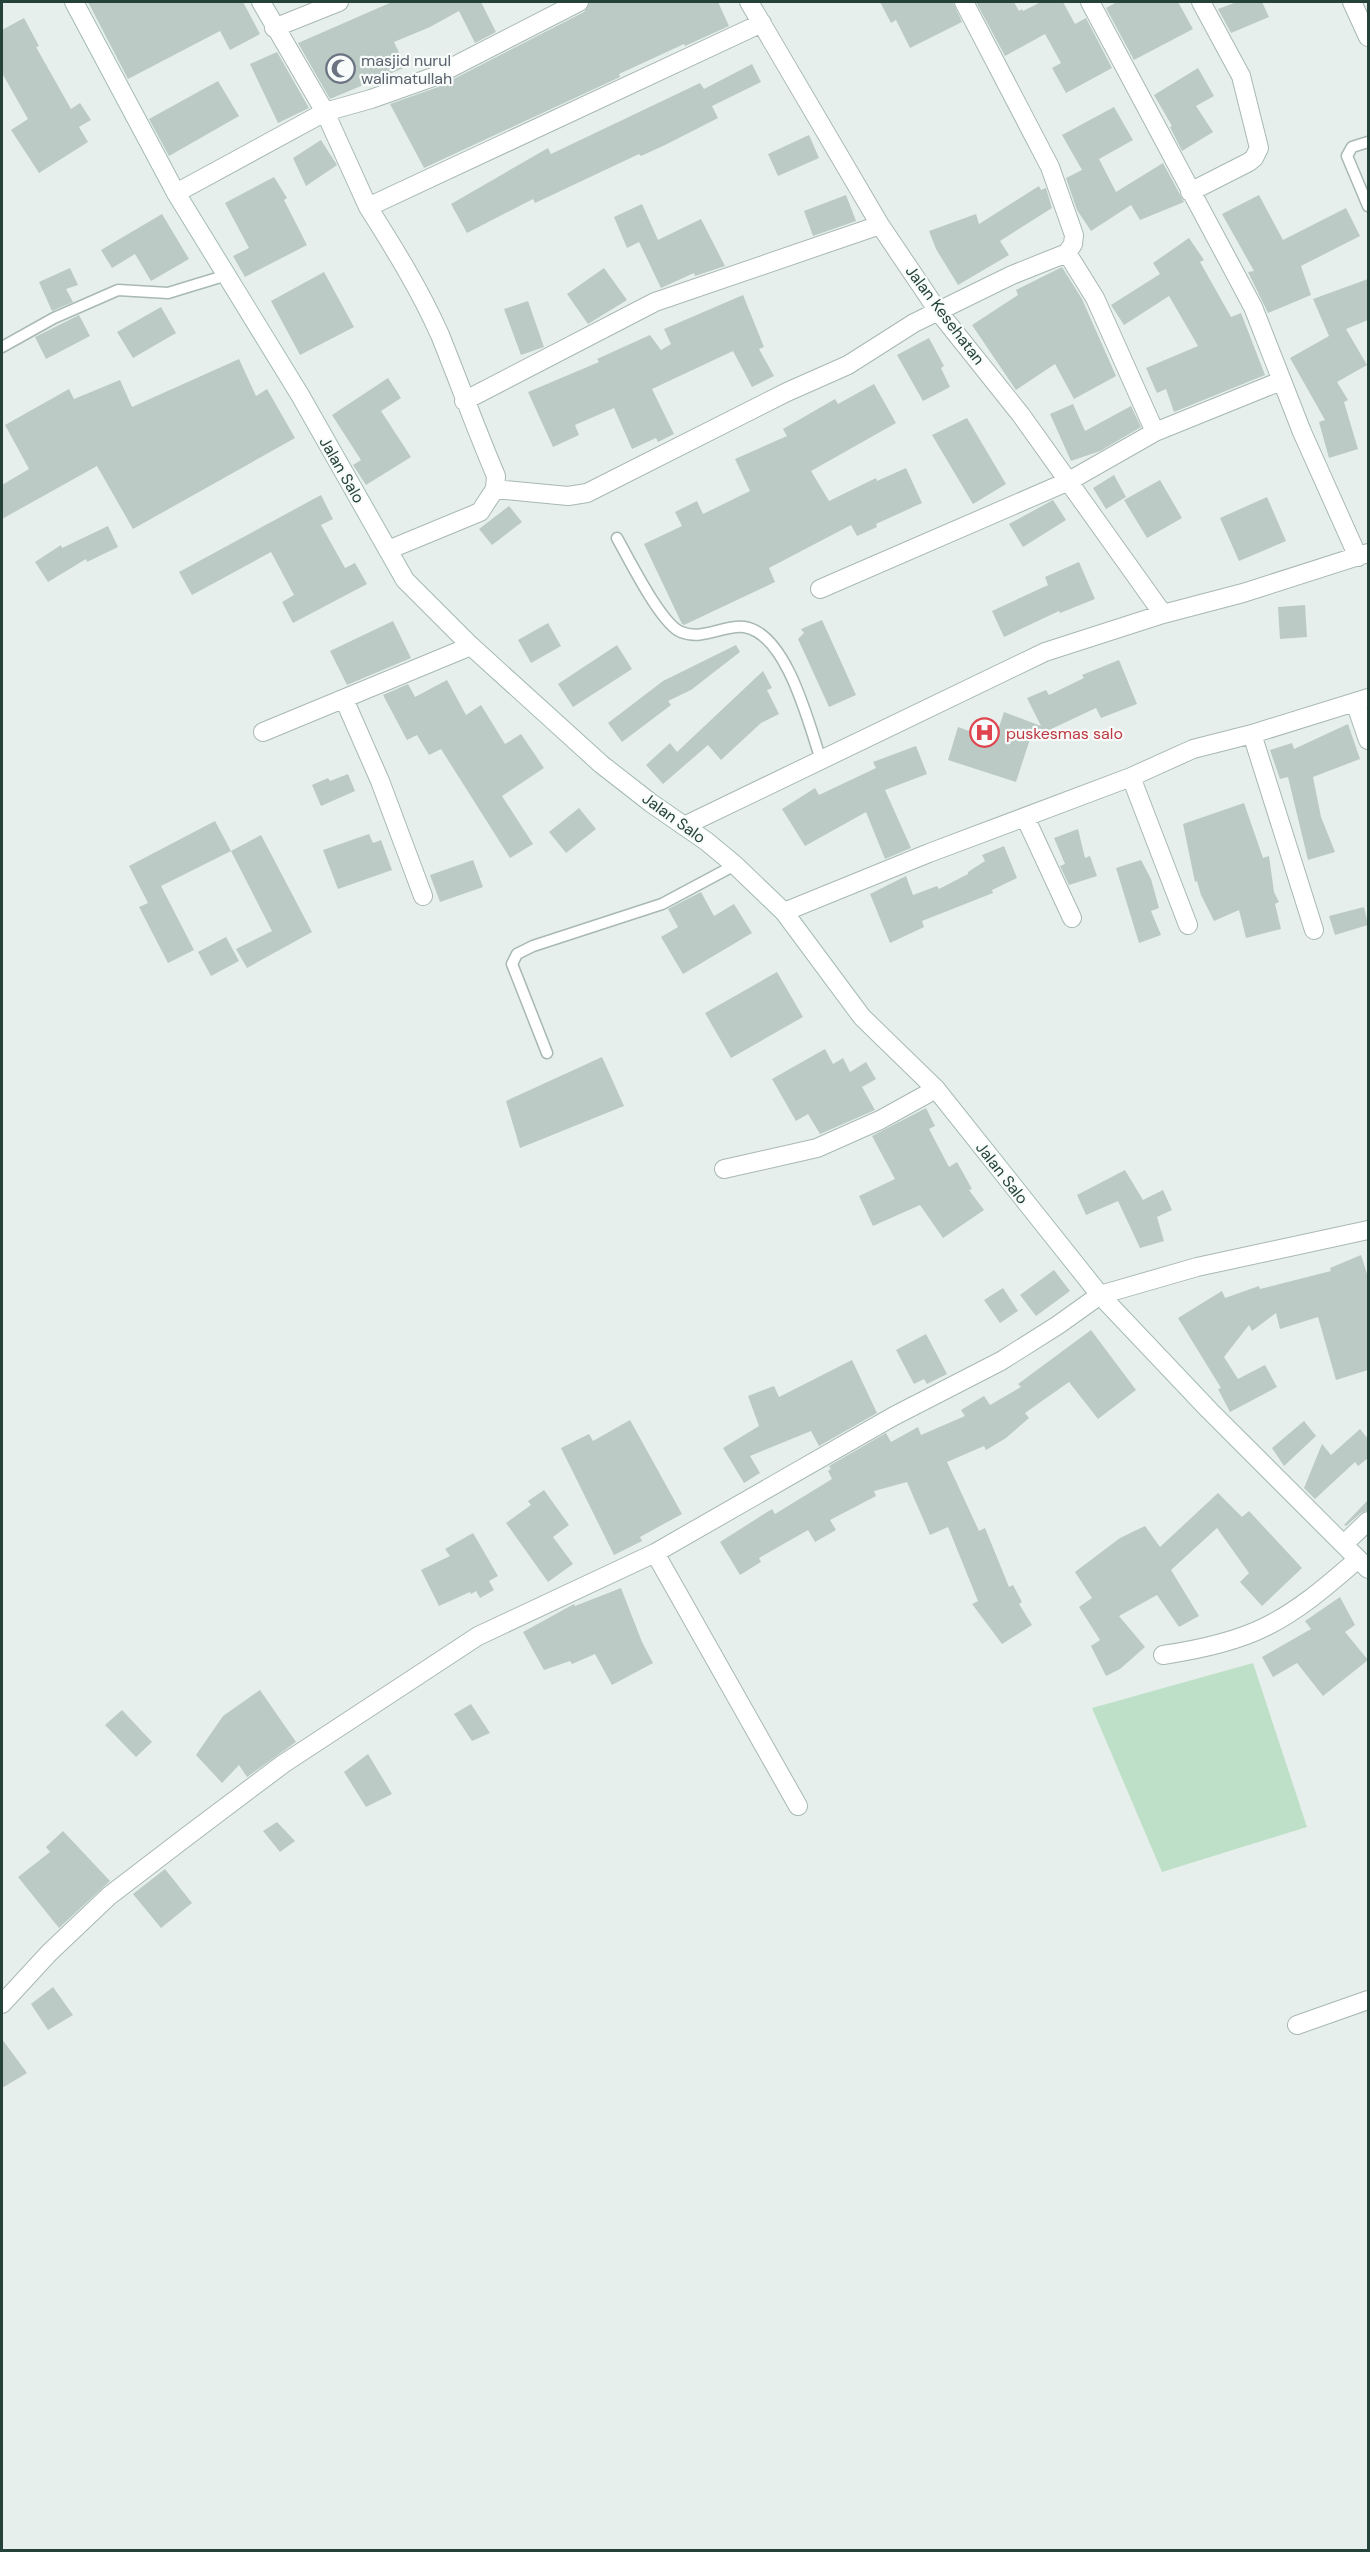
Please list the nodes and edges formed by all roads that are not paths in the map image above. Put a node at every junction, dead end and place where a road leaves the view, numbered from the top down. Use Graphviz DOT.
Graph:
graph roads {
  1 [pos="74,2"];
  2 [pos="261,2"];
  3 [pos="339,2"];
  4 [pos="579,2"];
  5 [pos="749,2"];
  6 [pos="964,2"];
  7 [pos="1090,2"];
  8 [pos="1201,2"];
  9 [pos="1352,2"];
  10 [pos="762,23"];
  11 [pos="274,28"];
  12 [pos="1368,37"];
  13 [pos="325,112"];
  14 [pos="1368,142"];
  15 [pos="1190,192"];
  16 [pos="176,193"];
  17 [pos="1368,206"];
  18 [pos="368,207"];
  19 [pos="880,225"];
  20 [pos="1067,253"];
  21 [pos="227,275"];
  22 [pos="938,311"];
  23 [pos="2,347"];
  24 [pos="1281,381"];
  25 [pos="464,401"];
  26 [pos="1155,432"];
  27 [pos="1069,482"];
  28 [pos="495,489"];
  29 [pos="617,538"];
  30 [pos="388,550"];
  31 [pos="1363,555"];
  32 [pos="820,589"];
  33 [pos="1163,614"];
  34 [pos="471,646"];
  35 [pos="344,699"];
  36 [pos="1361,700"];
  37 [pos="264,732"];
  38 [pos="1252,735"];
  39 [pos="1368,740"];
  40 [pos="821,760"];
  41 [pos="1131,777"];
  42 [pos="1025,817"];
  43 [pos="684,826"];
  44 [pos="735,865"];
  45 [pos="423,896"];
  46 [pos="784,912"];
  47 [pos="1072,918"];
  48 [pos="1188,925"];
  49 [pos="1314,930"];
  50 [pos="547,1053"];
  51 [pos="936,1089"];
  52 [pos="724,1169"];
  53 [pos="1368,1230"];
  54 [pos="1100,1295"];
  55 [pos="1368,1521"];
  56 [pos="1345,1543"];
  57 [pos="655,1554"];
  58 [pos="1363,1564"];
  59 [pos="1163,1655"];
  60 [pos="798,1806"];
  61 [pos="1368,2000"];
  62 [pos="2,2004"];
  63 [pos="1298,2025"];
  1 -- 16 [label="street, Jalan Salo"];
  2 -- 11 [label="street"];
  3 -- 11 [label="street"];
  4 -- 13 [label="street"];
  5 -- 10 [label="street, Jalan Kesehatan"];
  6 -- 20 [label="street"];
  7 -- 15 [label="street"];
  8 -- 15 [label="street"];
  9 -- 12 [label="street"];
  10 -- 18 [label="street"];
  10 -- 19 [label="street, Jalan Kesehatan"];
  11 -- 13 [label="street"];
  13 -- 16 [label="street"];
  13 -- 18 [label="street"];
  14 -- 17 [label="lane"];
  15 -- 24 [label="street"];
  16 -- 21 [label="street, Jalan Salo"];
  18 -- 25 [label="street"];
  19 -- 22 [label="street, Jalan Kesehatan"];
  19 -- 25 [label="street"];
  20 -- 22 [label="street"];
  20 -- 26 [label="street"];
  21 -- 23 [label="lane"];
  21 -- 30 [label="street, Jalan Salo"];
  22 -- 27 [label="street, Jalan Kesehatan"];
  22 -- 28 [label="street"];
  24 -- 26 [label="street"];
  24 -- 31 [label="street"];
  25 -- 28 [label="street"];
  26 -- 27 [label="street"];
  27 -- 32 [label="street"];
  27 -- 33 [label="street, Jalan Kesehatan"];
  28 -- 30 [label="street"];
  29 -- 40 [label="lane"];
  30 -- 34 [label="street, Jalan Salo"];
  31 -- 33 [label="street"];
  33 -- 40 [label="street"];
  34 -- 35 [label="street"];
  34 -- 43 [label="street, Jalan Salo"];
  35 -- 37 [label="street"];
  35 -- 45 [label="street"];
  36 -- 38 [label="street"];
  36 -- 39 [label="street"];
  38 -- 41 [label="street"];
  38 -- 49 [label="street"];
  40 -- 43 [label="street"];
  41 -- 42 [label="street"];
  41 -- 48 [label="street"];
  42 -- 46 [label="street"];
  42 -- 47 [label="street"];
  43 -- 44 [label="street, Jalan Salo"];
  44 -- 46 [label="street, Jalan Salo"];
  44 -- 50 [label="lane"];
  46 -- 51 [label="street, Jalan Salo"];
  51 -- 52 [label="street"];
  51 -- 54 [label="street, Jalan Salo"];
  53 -- 54 [label="street"];
  54 -- 56 [label="street, Jalan Salo"];
  54 -- 57 [label="street"];
  55 -- 56 [label="street"];
  56 -- 58 [label="street, Jalan Salo"];
  57 -- 60 [label="street"];
  57 -- 62 [label="street"];
  58 -- 59 [label="street"];
  61 -- 63 [label="street"];
}
